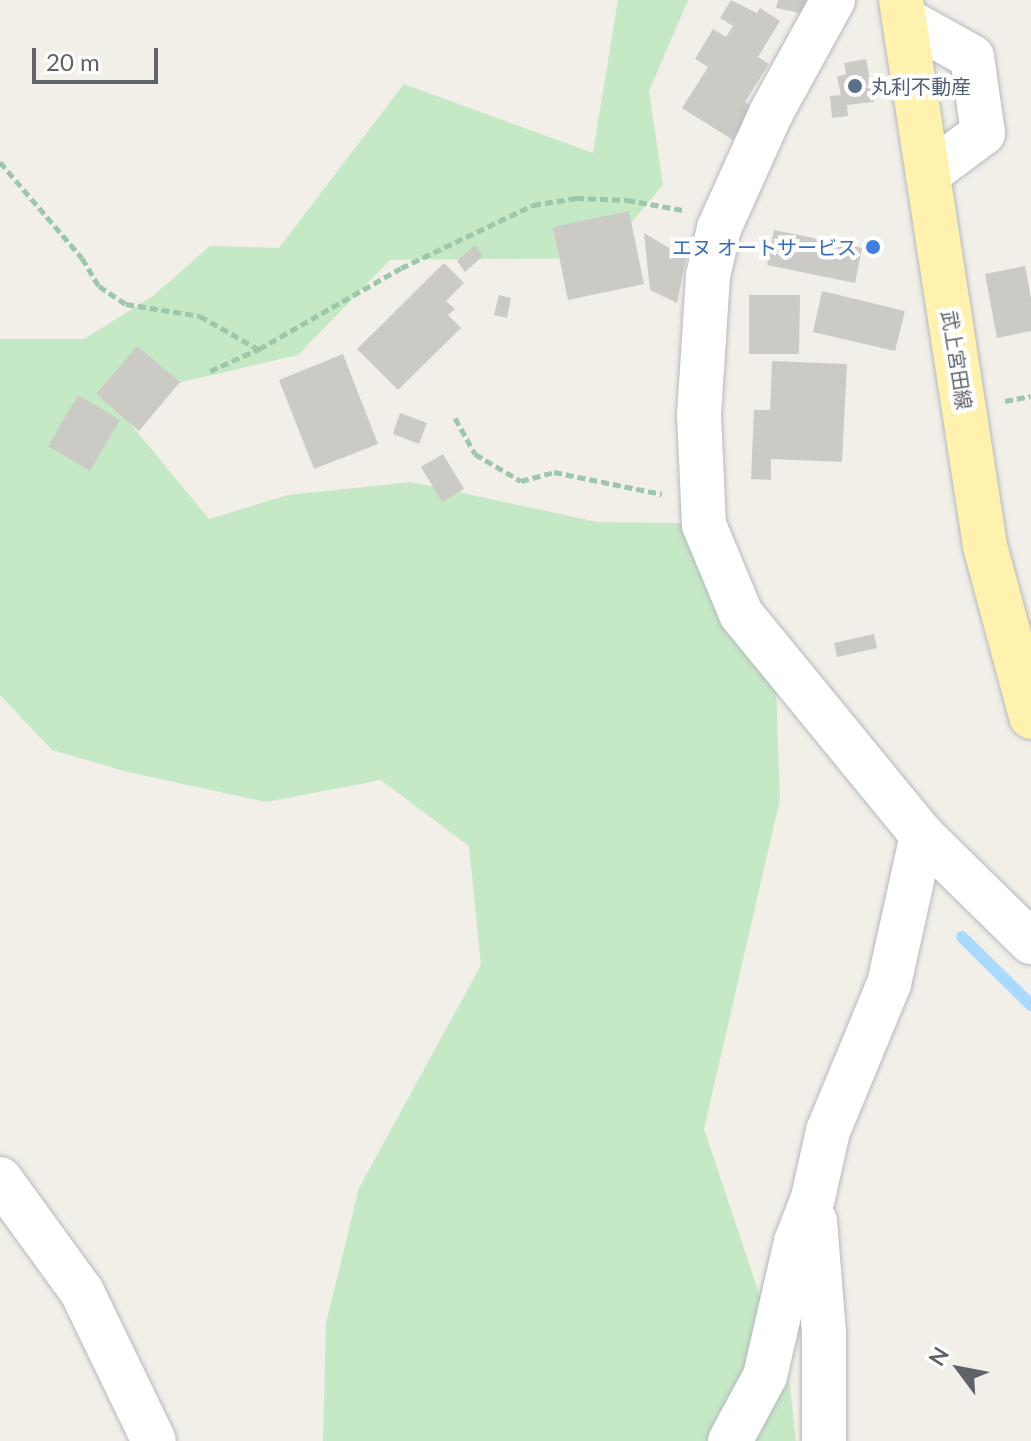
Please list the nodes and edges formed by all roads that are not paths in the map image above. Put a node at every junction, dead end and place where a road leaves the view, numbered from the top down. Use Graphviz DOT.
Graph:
graph roads {
  1 [pos="833,0"];
  2 [pos="902,10"];
  3 [pos="928,174"];
  4 [pos="1031,717"];
  5 [pos="922,835"];
  6 [pos="1031,942"];
  7 [pos="0,1179"];
  8 [pos="813,1198"];
  9 [pos="154,1441"];
  10 [pos="730,1441"];
  11 [pos="824,1441"];
  1 -- 5 [label="street"];
  2 -- 3 [label="main road, 武上宮田線"];
  2 -- 3 [label="street"];
  3 -- 4 [label="main road, 武上宮田線"];
  5 -- 6 [label="street"];
  5 -- 8 [label="street"];
  7 -- 9 [label="street"];
  8 -- 10 [label="street"];
  8 -- 11 [label="street"];
}
